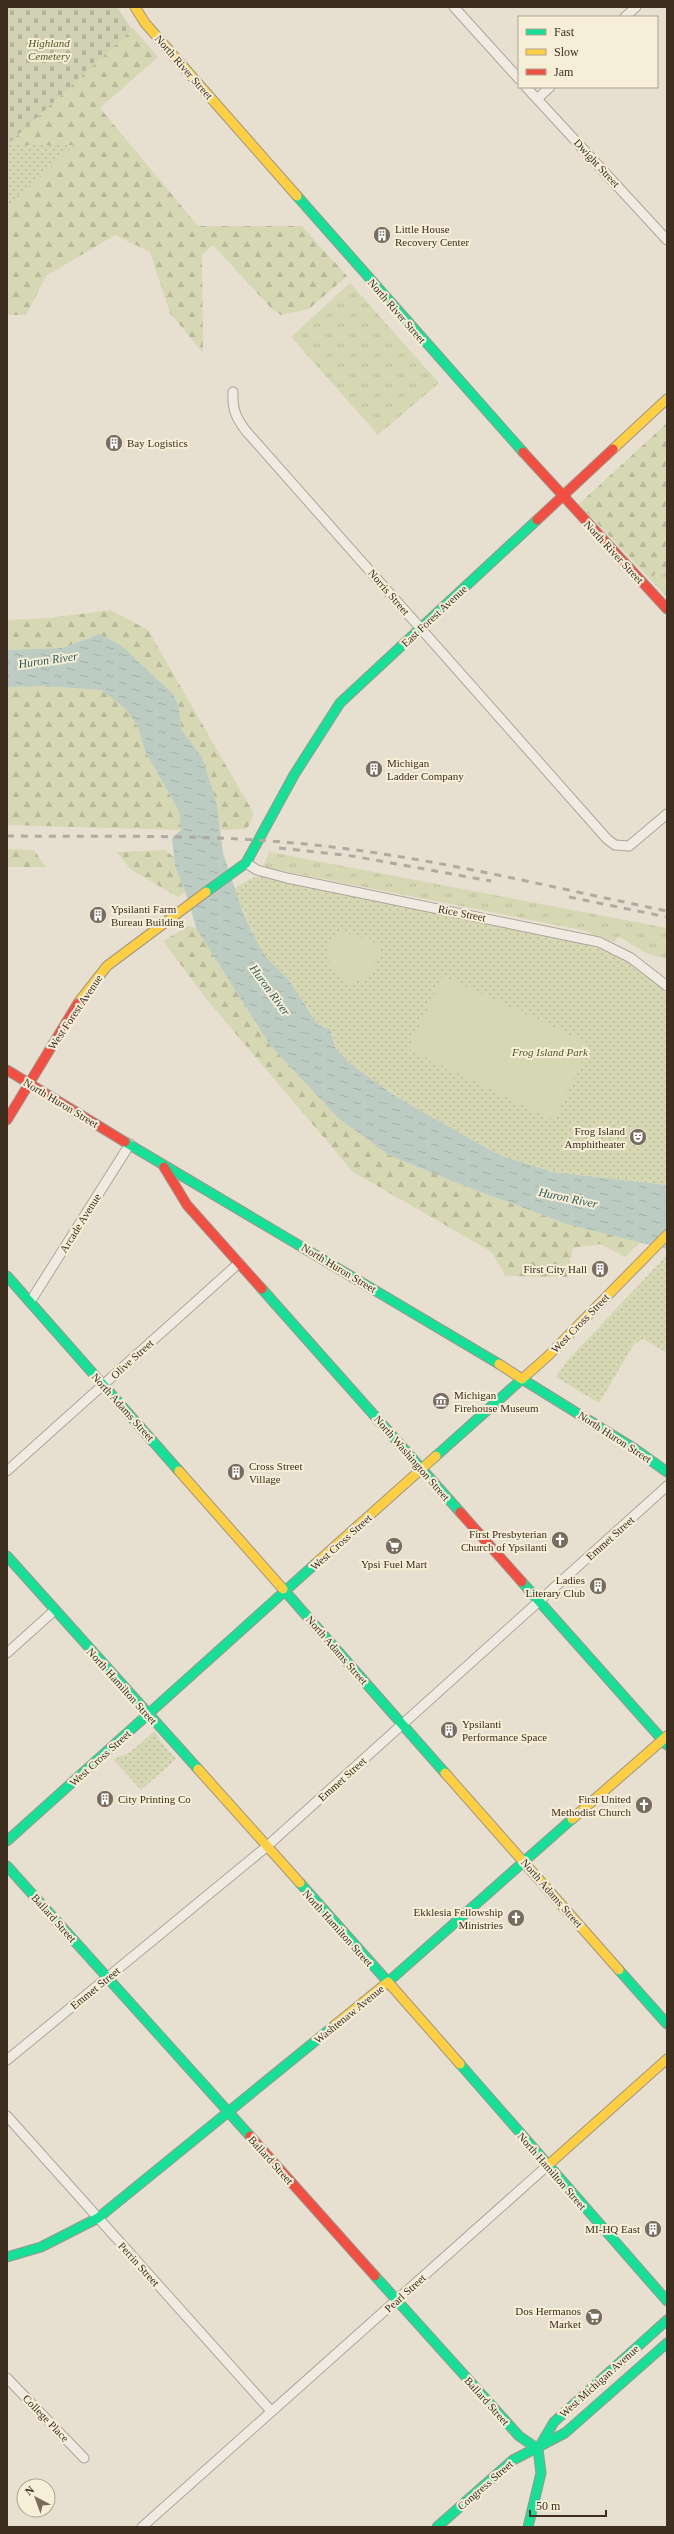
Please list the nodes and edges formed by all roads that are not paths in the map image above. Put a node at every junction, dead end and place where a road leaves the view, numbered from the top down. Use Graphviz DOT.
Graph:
graph roads {
  1 [pos="134,7"];
  2 [pos="454,7"];
  3 [pos="636,7"];
  4 [pos="626,16"];
  5 [pos="518,78"];
  6 [pos="527,88"];
  7 [pos="549,88"];
  8 [pos="537,99"];
  9 [pos="667,240"];
  10 [pos="233,392"];
  11 [pos="667,399"];
  12 [pos="564,496"];
  13 [pos="667,609"];
  14 [pos="421,628"];
  15 [pos="667,814"];
  16 [pos="244,865"];
  17 [pos="667,986"];
  18 [pos="7,1070"];
  19 [pos="29,1084"];
  20 [pos="7,1120"];
  21 [pos="130,1144"];
  22 [pos="164,1166"];
  23 [pos="667,1235"];
  24 [pos="239,1263"];
  25 [pos="7,1276"];
  26 [pos="30,1302"];
  27 [pos="522,1379"];
  28 [pos="103,1385"];
  29 [pos="423,1469"];
  30 [pos="7,1471"];
  31 [pos="667,1472"];
  32 [pos="667,1486"];
  33 [pos="7,1556"];
  34 [pos="286,1592"];
  35 [pos="540,1602"];
  36 [pos="55,1610"];
  37 [pos="7,1653"];
  38 [pos="147,1714"];
  39 [pos="402,1724"];
  40 [pos="666,1741"];
  41 [pos="7,1841"];
  42 [pos="266,1848"];
  43 [pos="526,1863"];
  44 [pos="7,1866"];
  45 [pos="107,1978"];
  46 [pos="388,1982"];
  47 [pos="667,2024"];
  48 [pos="667,2059"];
  49 [pos="7,2060"];
  50 [pos="228,2112"];
  51 [pos="7,2116"];
  52 [pos="548,2166"];
  53 [pos="98,2218"];
  54 [pos="7,2257"];
  55 [pos="397,2301"];
  56 [pos="667,2301"];
  57 [pos="667,2320"];
  58 [pos="667,2343"];
  59 [pos="7,2378"];
  60 [pos="271,2411"];
  61 [pos="538,2449"];
  62 [pos="84,2458"];
  63 [pos="142,2527"];
  64 [pos="437,2527"];
  65 [pos="528,2527"];
  1 -- 12 [label="main road, North River Street"];
  2 -- 5 [label="street"];
  3 -- 4 [label="street"];
  6 -- 8 [label="street, Dwight Street"];
  7 -- 8 [label="street"];
  8 -- 9 [label="street, Dwight Street"];
  10 -- 14 [label="street, Norris Street"];
  11 -- 12 [label="main road, East Forest Avenue"];
  12 -- 13 [label="main road, North River Street"];
  12 -- 14 [label="main road, East Forest Avenue"];
  14 -- 15 [label="street, Norris Street"];
  14 -- 16 [label="main road, East Forest Avenue"];
  16 -- 17 [label="street, Rice Street"];
  16 -- 19 [label="main road, West Forest Avenue"];
  18 -- 19 [label="main road, North Huron Street"];
  19 -- 20 [label="main road, West Forest Avenue"];
  19 -- 21 [label="main road, North Huron Street"];
  21 -- 22 [label="main road, North Huron Street"];
  21 -- 26 [label="street, Arcade Avenue"];
  22 -- 24 [label="main road, North Washington Street"];
  22 -- 27 [label="main road, North Huron Street"];
  23 -- 27 [label="main road, West Cross Street"];
  24 -- 28 [label="street, Olive Street"];
  24 -- 29 [label="main road, North Washington Street"];
  25 -- 26 [label="main road, North Adams Street"];
  26 -- 28 [label="main road, North Adams Street"];
  27 -- 29 [label="main road, West Cross Street"];
  27 -- 31 [label="main road, North Huron Street"];
  28 -- 30 [label="street, Olive Street"];
  28 -- 34 [label="main road, North Adams Street"];
  29 -- 34 [label="main road, West Cross Street"];
  29 -- 35 [label="main road, North Washington Street"];
  32 -- 35 [label="street, Emmet Street"];
  33 -- 36 [label="main road, North Hamilton Street"];
  34 -- 38 [label="main road, West Cross Street"];
  34 -- 39 [label="main road, North Adams Street"];
  35 -- 39 [label="street, Emmet Street"];
  35 -- 40 [label="main road, North Washington Street"];
  36 -- 37 [label="street"];
  36 -- 38 [label="main road, North Hamilton Street"];
  38 -- 41 [label="main road, West Cross Street"];
  38 -- 42 [label="main road, North Hamilton Street"];
  39 -- 42 [label="street, Emmet Street"];
  39 -- 43 [label="main road, North Adams Street"];
  40 -- 43 [label="main road, Washtenaw Avenue"];
  42 -- 45 [label="street, Emmet Street"];
  42 -- 46 [label="main road, North Hamilton Street"];
  43 -- 46 [label="main road, Washtenaw Avenue"];
  43 -- 47 [label="main road, North Adams Street"];
  44 -- 45 [label="main road, Ballard Street"];
  45 -- 49 [label="street, Emmet Street"];
  45 -- 50 [label="main road, Ballard Street"];
  46 -- 50 [label="main road, Washtenaw Avenue"];
  46 -- 52 [label="main road, North Hamilton Street"];
  48 -- 52 [label="main road, Pearl Street"];
  50 -- 53 [label="main road, Washtenaw Avenue"];
  50 -- 55 [label="main road, Ballard Street"];
  51 -- 53 [label="street, Perrin Street"];
  52 -- 55 [label="street, Pearl Street"];
  52 -- 56 [label="main road, North Hamilton Street"];
  53 -- 54 [label="main road, Washtenaw Avenue"];
  53 -- 60 [label="street, Perrin Street"];
  55 -- 60 [label="street, Pearl Street"];
  55 -- 61 [label="main road, Ballard Street"];
  57 -- 61 [label="main road, West Michigan Avenue"];
  58 -- 61 [label="main road, West Michigan Avenue"];
  59 -- 62 [label="street, College Place"];
  60 -- 63 [label="street, Pearl Street"];
  61 -- 64 [label="main road, Congress Street"];
  61 -- 65 [label="main road"];
}
